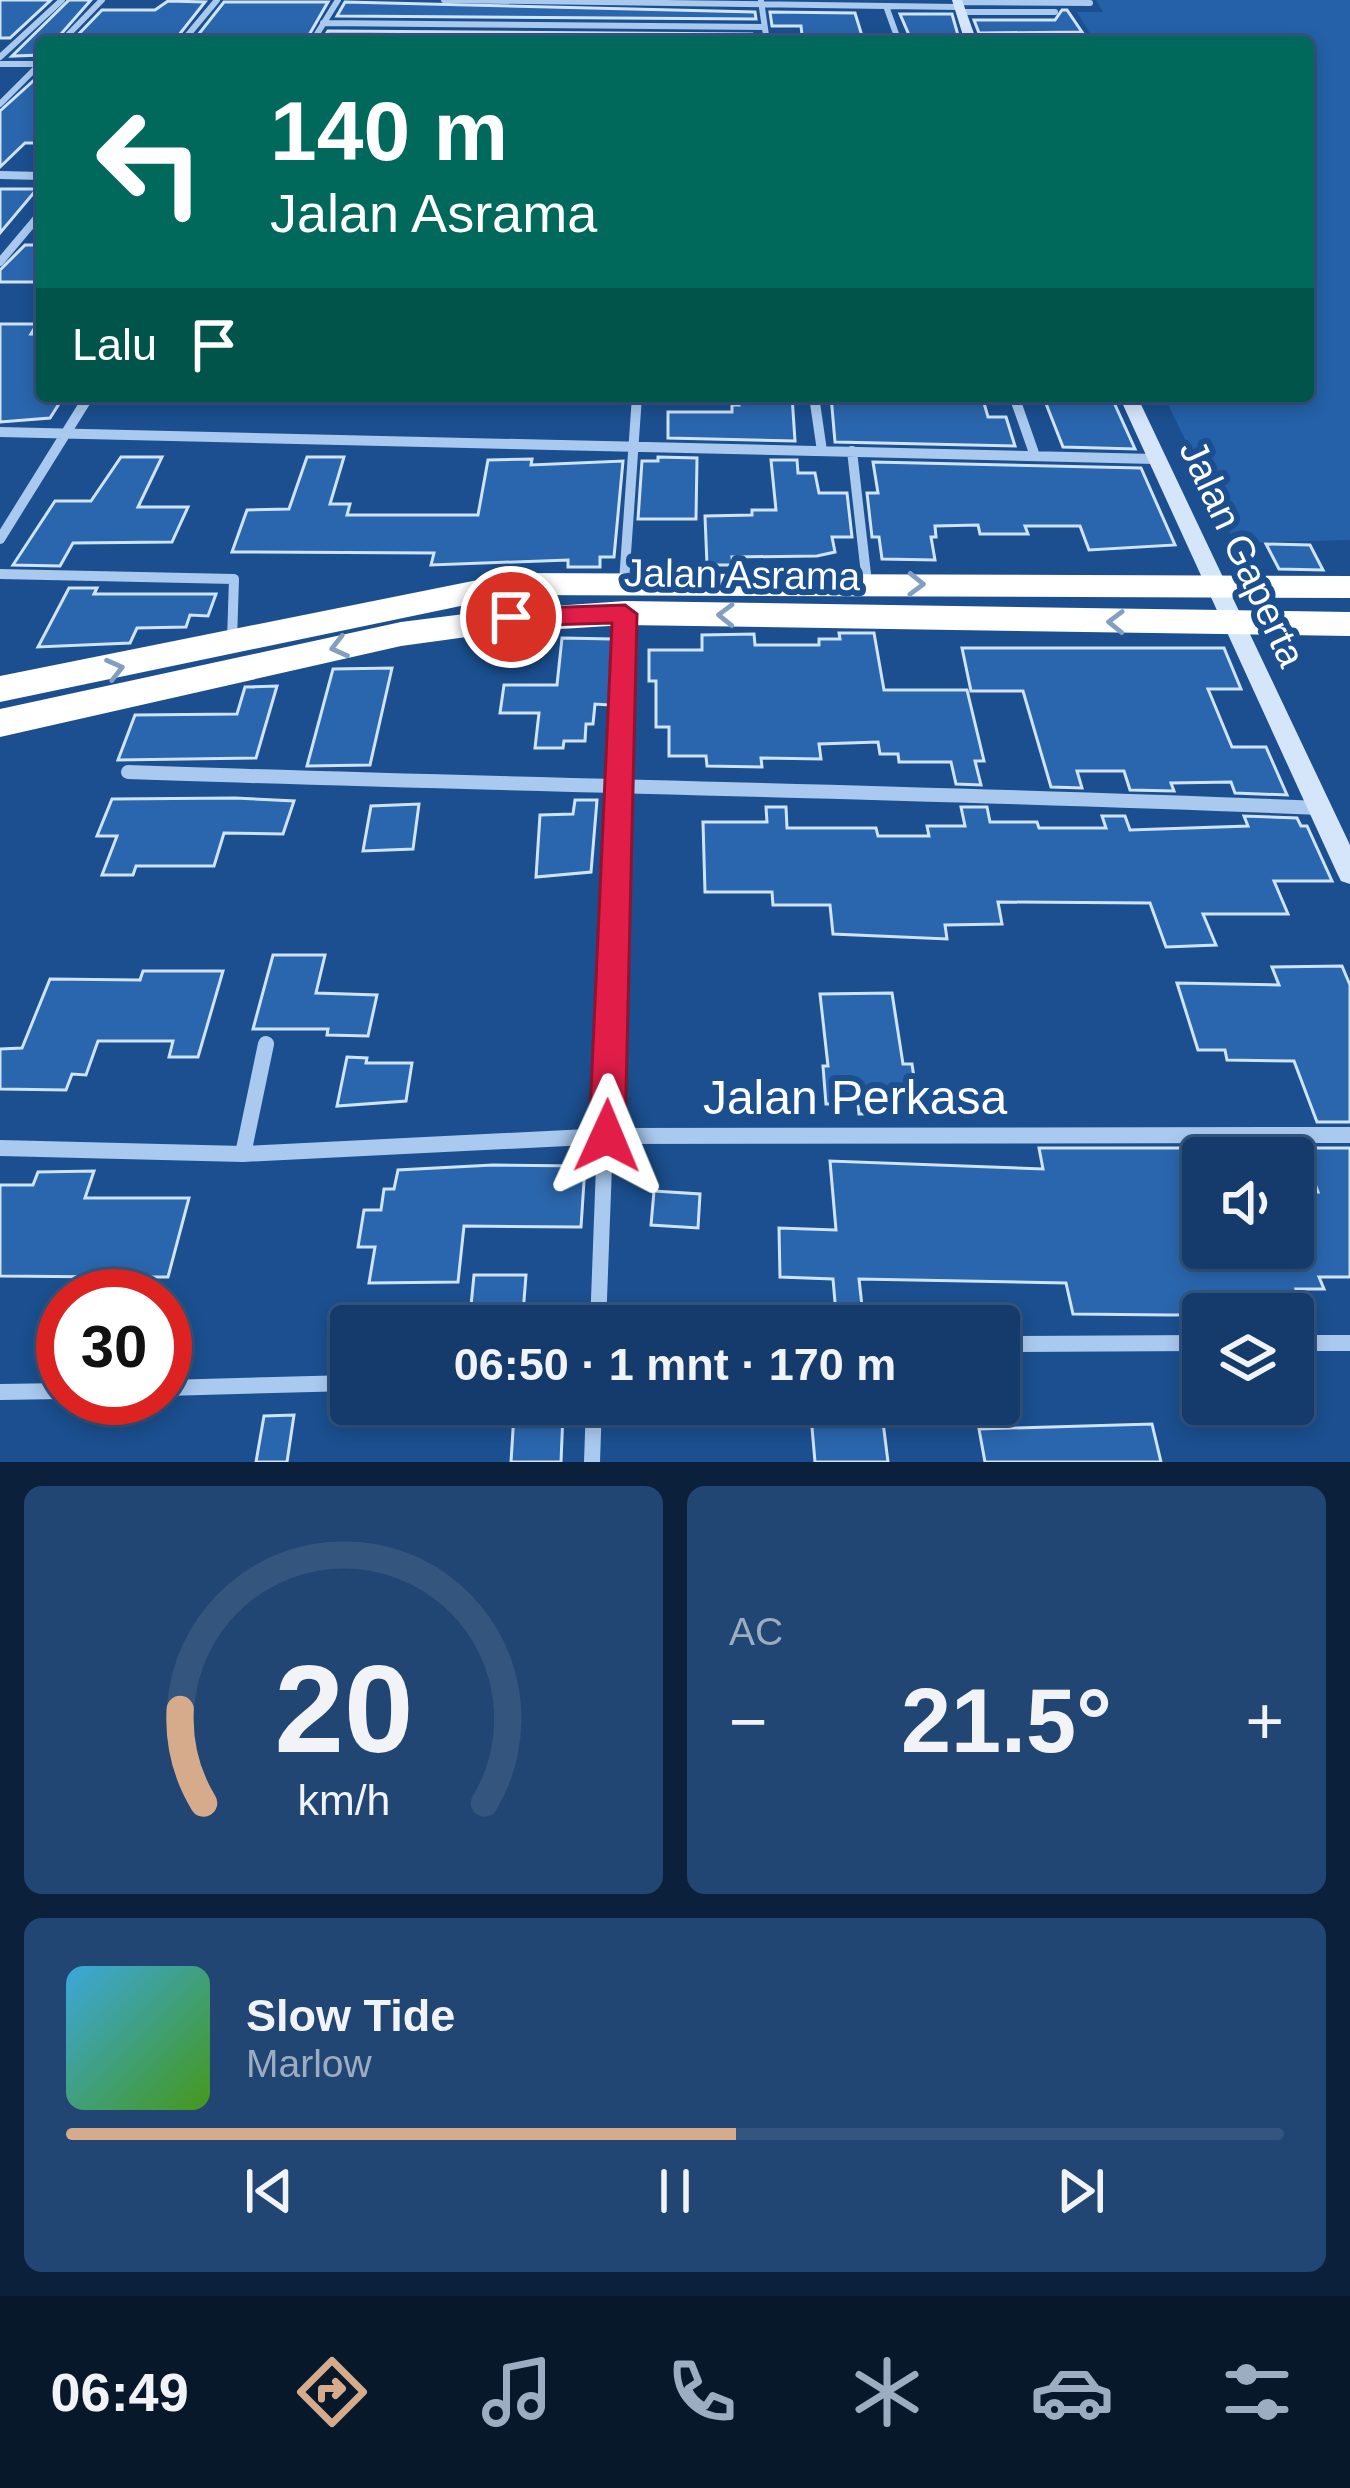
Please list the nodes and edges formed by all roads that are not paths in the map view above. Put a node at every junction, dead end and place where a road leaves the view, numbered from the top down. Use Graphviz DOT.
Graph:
graph roads {
  1 [pos="62,0"];
  2 [pos="102,0"];
  3 [pos="217,0"];
  4 [pos="338,0"];
  5 [pos="444,0"];
  6 [pos="761,2"];
  7 [pos="1090,3"];
  8 [pos="958,5"];
  9 [pos="886,6"];
  10 [pos="1055,12"];
  11 [pos="323,23"];
  12 [pos="764,27"];
  13 [pos="67,36"];
  14 [pos="187,36"];
  15 [pos="315,36"];
  16 [pos="766,36"];
  17 [pos="897,36"];
  18 [pos="969,36"];
  19 [pos="0,60"];
  20 [pos="36,64"];
  21 [pos="36,69"];
  22 [pos="0,104"];
  23 [pos="0,175"];
  24 [pos="36,176"];
  25 [pos="36,219"];
  26 [pos="0,262"];
  27 [pos="85,402"];
  28 [pos="638,402"];
  29 [pos="815,402"];
  30 [pos="1016,402"];
  31 [pos="1131,402"];
  32 [pos="0,432"];
  33 [pos="64,434"];
  34 [pos="634,447"];
  35 [pos="822,451"];
  36 [pos="852,452"];
  37 [pos="1036,456"];
  38 [pos="1155,459"];
  39 [pos="0,539"];
  40 [pos="0,574"];
  41 [pos="867,583"];
  42 [pos="1214,587"];
  43 [pos="1350,587"];
  44 [pos="624,598"];
  45 [pos="1233,624"];
  46 [pos="1350,624"];
  47 [pos="232,640"];
  48 [pos="0,689"];
  49 [pos="0,723"];
  50 [pos="128,772"];
  51 [pos="617,789"];
  52 [pos="1322,808"];
  53 [pos="1350,873"];
  54 [pos="266,1044"];
  55 [pos="1350,1135"];
  56 [pos="607,1136"];
  57 [pos="0,1148"];
  58 [pos="243,1154"];
  59 [pos="599,1305"];
  60 [pos="1182,1343"];
  61 [pos="1314,1343"];
  62 [pos="1350,1343"];
  63 [pos="1020,1344"];
  64 [pos="330,1384"];
  65 [pos="192,1387"];
  66 [pos="36,1391"];
  67 [pos="0,1392"];
  68 [pos="593,1425"];
  69 [pos="592,1462"];
  1 -- 19 [label="street"];
  2 -- 13 [label="street"];
  3 -- 14 [label="street"];
  4 -- 11 [label="street"];
  5 -- 6 [label="street"];
  6 -- 9 [label="street"];
  6 -- 12 [label="street"];
  7 -- 8 [label="street"];
  8 -- 9 [label="street"];
  8 -- 10 [label="street"];
  8 -- 18 [label="street"];
  9 -- 17 [label="street"];
  11 -- 12 [label="street"];
  11 -- 15 [label="street"];
  12 -- 16 [label="street"];
  19 -- 20 [label="street"];
  21 -- 22 [label="street"];
  23 -- 24 [label="street"];
  25 -- 26 [label="street"];
  27 -- 33 [label="street"];
  28 -- 34 [label="street"];
  29 -- 35 [label="street"];
  30 -- 37 [label="street"];
  31 -- 38 [label="street, Jalan Gaperta"];
  32 -- 33 [label="street"];
  33 -- 34 [label="street"];
  33 -- 39 [label="street"];
  34 -- 35 [label="street"];
  34 -- 44 [label="street"];
  35 -- 36 [label="street"];
  36 -- 37 [label="street"];
  36 -- 41 [label="street"];
  37 -- 38 [label="street"];
  38 -- 42 [label="street, Jalan Gaperta"];
  40 -- 47 [label="street"];
  41 -- 42 [label="highway, Jalan Asrama, one-way"];
  41 -- 44 [label="highway, Jalan Asrama"];
  42 -- 43 [label="highway, Jalan Asrama"];
  42 -- 45 [label="street, Jalan Gaperta"];
  45 -- 44 [label="highway, Jalan Asrama, one-way"];
  44 -- 47 [label="highway, Jalan Asrama"];
  44 -- 49 [label="highway, Jalan Asrama, one-way"];
  44 -- 51 [label="street"];
  45 -- 46 [label="highway, Jalan Asrama"];
  45 -- 52 [label="street, Jalan Gaperta"];
  48 -- 47 [label="highway, Jalan Asrama, one-way"];
  50 -- 51 [label="street"];
  51 -- 52 [label="street"];
  51 -- 56 [label="street"];
  52 -- 53 [label="street, Jalan Gaperta"];
  54 -- 58 [label="street"];
  55 -- 56 [label="street, Jalan Perkasa"];
  56 -- 58 [label="street, Jalan Perkasa"];
  56 -- 59 [label="street"];
  57 -- 58 [label="street, Jalan Perkasa"];
  60 -- 63 [label="street"];
  61 -- 62 [label="street"];
  64 -- 65 [label="street"];
  66 -- 67 [label="street"];
  68 -- 69 [label="street"];
}
